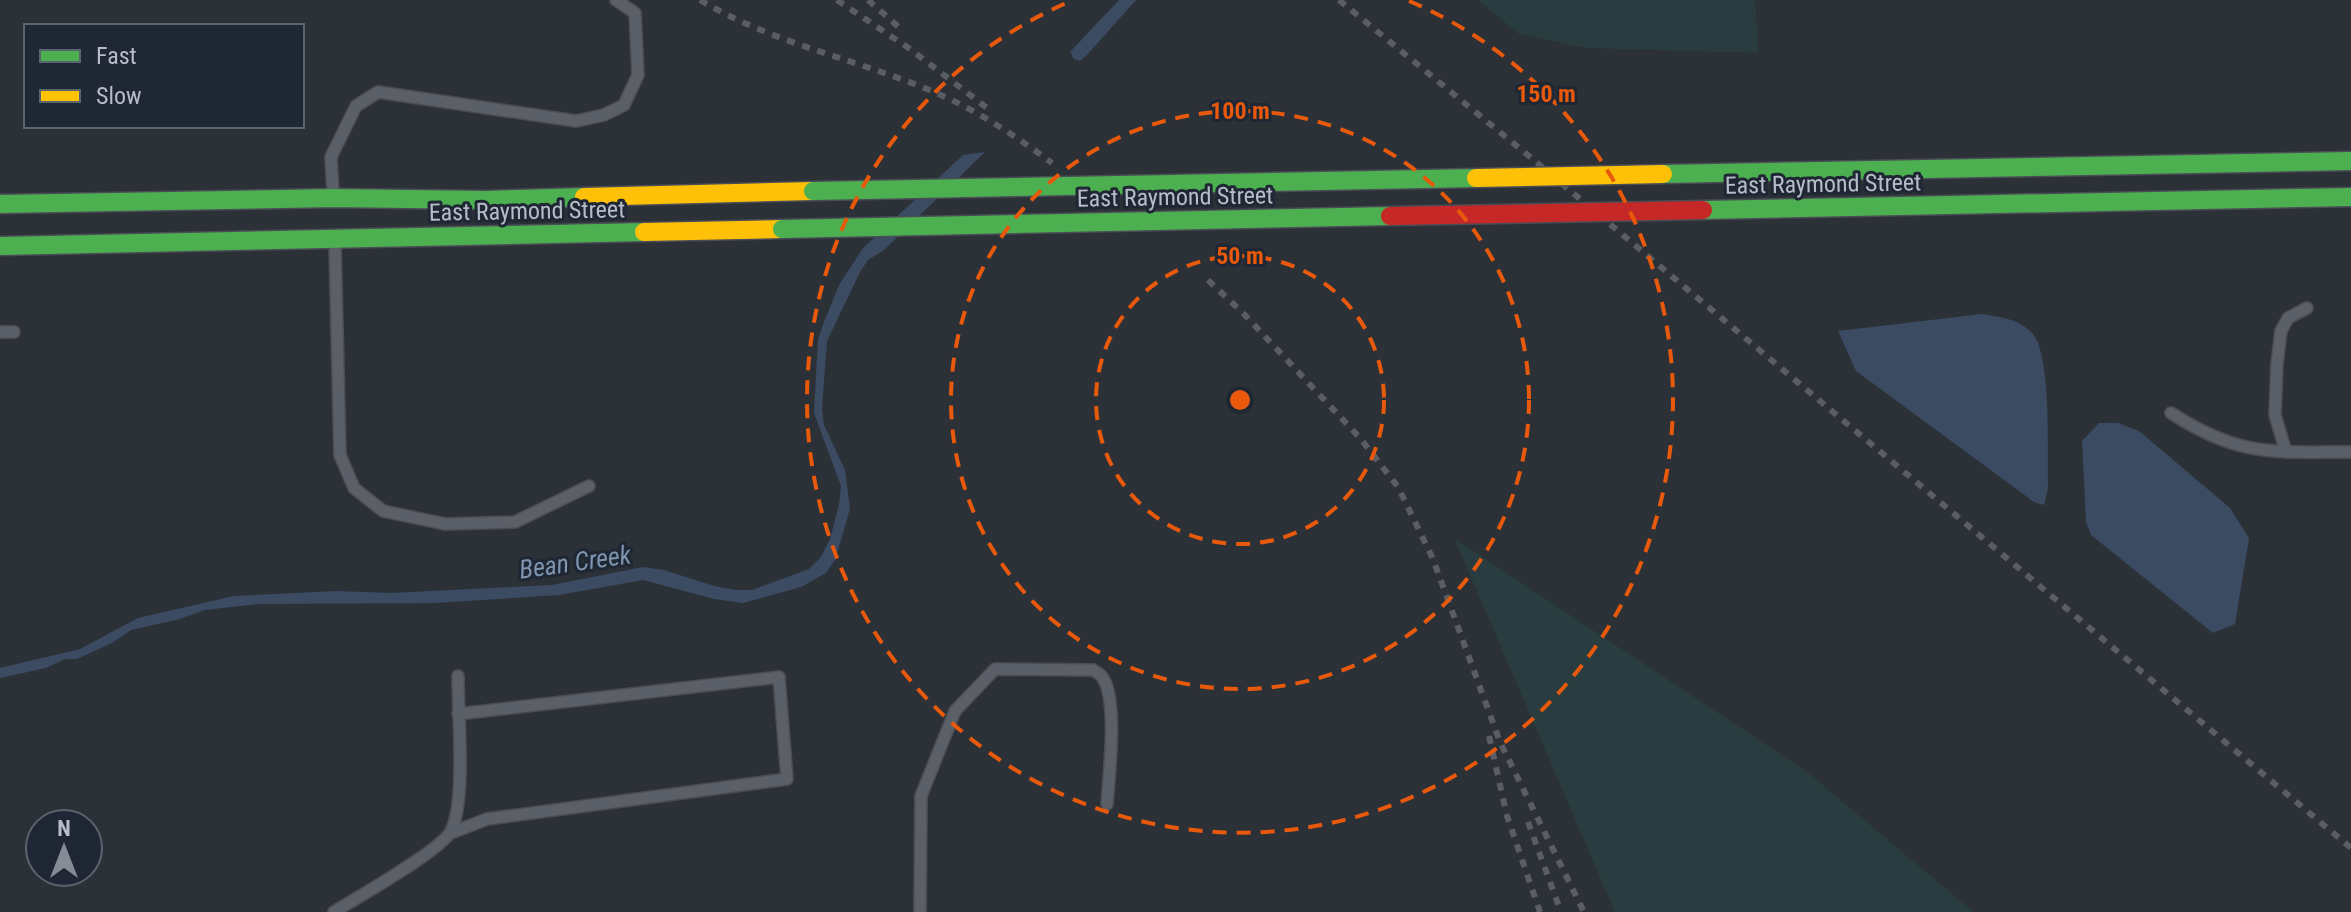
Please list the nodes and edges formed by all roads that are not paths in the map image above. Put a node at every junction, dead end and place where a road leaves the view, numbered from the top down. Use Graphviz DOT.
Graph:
graph roads {
  1 [pos="616,0"];
  2 [pos="2351,161"];
  3 [pos="2351,197"];
  4 [pos="0,204"];
  5 [pos="334,218"];
  6 [pos="0,246"];
  7 [pos="2307,308"];
  8 [pos="0,332"];
  9 [pos="14,332"];
  10 [pos="2171,413"];
  11 [pos="2286,452"];
  12 [pos="2351,452"];
  13 [pos="589,486"];
  14 [pos="458,676"];
  15 [pos="458,714"];
  16 [pos="1107,804"];
  17 [pos="451,833"];
  18 [pos="334,912"];
  19 [pos="920,912"];
  1 -- 5 [label="lane"];
  2 -- 5 [label="main road, East Raymond Street, bridge"];
  3 -- 5 [label="main road, East Raymond Street, bridge"];
  4 -- 5 [label="main road, East Raymond Street"];
  5 -- 6 [label="main road, East Raymond Street"];
  5 -- 13 [label="lane"];
  7 -- 11 [label="lane"];
  8 -- 9 [label="lane"];
  10 -- 11 [label="lane"];
  11 -- 12 [label="lane"];
  14 -- 15 [label="lane"];
  15 -- 17 [label="lane"];
  15 -- 17 [label="lane"];
  16 -- 19 [label="lane"];
  17 -- 18 [label="lane"];
}
